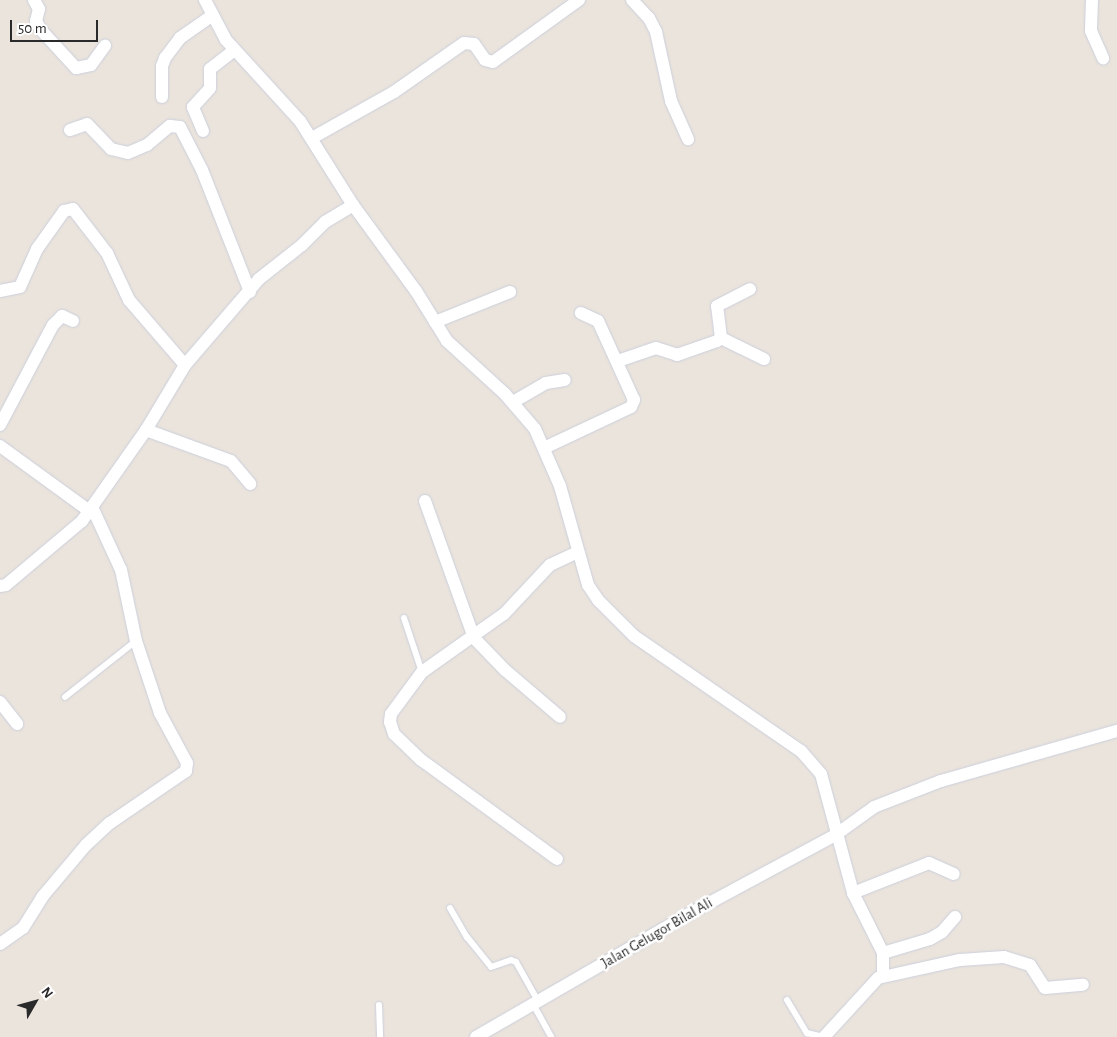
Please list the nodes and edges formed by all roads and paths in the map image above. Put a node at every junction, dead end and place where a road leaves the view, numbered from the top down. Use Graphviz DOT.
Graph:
graph roads {
  1 [pos="34,0"];
  2 [pos="204,0"];
  3 [pos="579,0"];
  4 [pos="632,0"];
  5 [pos="1092,0"];
  6 [pos="212,16"];
  7 [pos="105,46"];
  8 [pos="234,50"];
  9 [pos="1102,58"];
  10 [pos="162,97"];
  11 [pos="70,130"];
  12 [pos="203,131"];
  13 [pos="312,138"];
  14 [pos="688,139"];
  15 [pos="352,205"];
  16 [pos="750,289"];
  17 [pos="0,291"];
  18 [pos="250,292"];
  19 [pos="510,292"];
  20 [pos="581,313"];
  21 [pos="73,320"];
  22 [pos="435,322"];
  23 [pos="721,338"];
  24 [pos="764,359"];
  25 [pos="618,361"];
  26 [pos="185,365"];
  27 [pos="565,380"];
  28 [pos="513,402"];
  29 [pos="0,425"];
  30 [pos="146,430"];
  31 [pos="0,446"];
  32 [pos="544,448"];
  33 [pos="250,484"];
  34 [pos="425,501"];
  35 [pos="92,510"];
  36 [pos="578,552"];
  37 [pos="0,586"];
  38 [pos="404,618"];
  39 [pos="474,638"];
  40 [pos="136,641"];
  41 [pos="422,672"];
  42 [pos="65,697"];
  43 [pos="0,702"];
  44 [pos="560,717"];
  45 [pos="17,724"];
  46 [pos="1117,731"];
  47 [pos="838,829"];
  48 [pos="558,859"];
  49 [pos="954,874"];
  50 [pos="853,893"];
  51 [pos="450,908"];
  52 [pos="955,917"];
  53 [pos="0,944"];
  54 [pos="882,953"];
  55 [pos="883,975"];
  56 [pos="1083,985"];
  57 [pos="787,1000"];
  58 [pos="536,1001"];
  59 [pos="379,1005"];
  60 [pos="380,1037"];
  61 [pos="476,1037"];
  62 [pos="552,1037"];
  63 [pos="824,1037"];
  1 -- 7 [label="street"];
  2 -- 6 [label="street"];
  3 -- 13 [label="street"];
  4 -- 14 [label="street"];
  5 -- 9 [label="street"];
  6 -- 8 [label="street"];
  6 -- 10 [label="street"];
  8 -- 12 [label="street"];
  8 -- 13 [label="street"];
  11 -- 18 [label="street"];
  13 -- 15 [label="street"];
  15 -- 18 [label="street"];
  15 -- 22 [label="street"];
  16 -- 23 [label="street"];
  17 -- 26 [label="street"];
  18 -- 26 [label="street"];
  19 -- 22 [label="street"];
  20 -- 25 [label="street"];
  21 -- 29 [label="street"];
  22 -- 28 [label="street"];
  23 -- 24 [label="street"];
  23 -- 25 [label="street"];
  25 -- 32 [label="street"];
  26 -- 30 [label="street"];
  27 -- 28 [label="street"];
  28 -- 32 [label="street"];
  30 -- 33 [label="street"];
  30 -- 35 [label="street"];
  31 -- 35 [label="street"];
  32 -- 36 [label="street"];
  34 -- 39 [label="street"];
  35 -- 37 [label="street"];
  35 -- 40 [label="street"];
  36 -- 39 [label="street"];
  36 -- 47 [label="street"];
  38 -- 41 [label="lane"];
  39 -- 41 [label="street"];
  39 -- 44 [label="street"];
  40 -- 42 [label="lane"];
  40 -- 53 [label="street"];
  41 -- 48 [label="street"];
  43 -- 45 [label="street"];
  46 -- 47 [label="street, Jalan Gelugor Bilal Ali"];
  47 -- 50 [label="street"];
  47 -- 58 [label="street, Jalan Gelugor Bilal Ali"];
  49 -- 50 [label="street"];
  50 -- 54 [label="street"];
  51 -- 58 [label="lane"];
  52 -- 54 [label="street"];
  54 -- 55 [label="street"];
  55 -- 56 [label="street"];
  55 -- 63 [label="street"];
  57 -- 63 [label="lane"];
  58 -- 61 [label="street, Jalan Gelugor Bilal Ali"];
  58 -- 62 [label="lane"];
  59 -- 60 [label="lane"];
}
